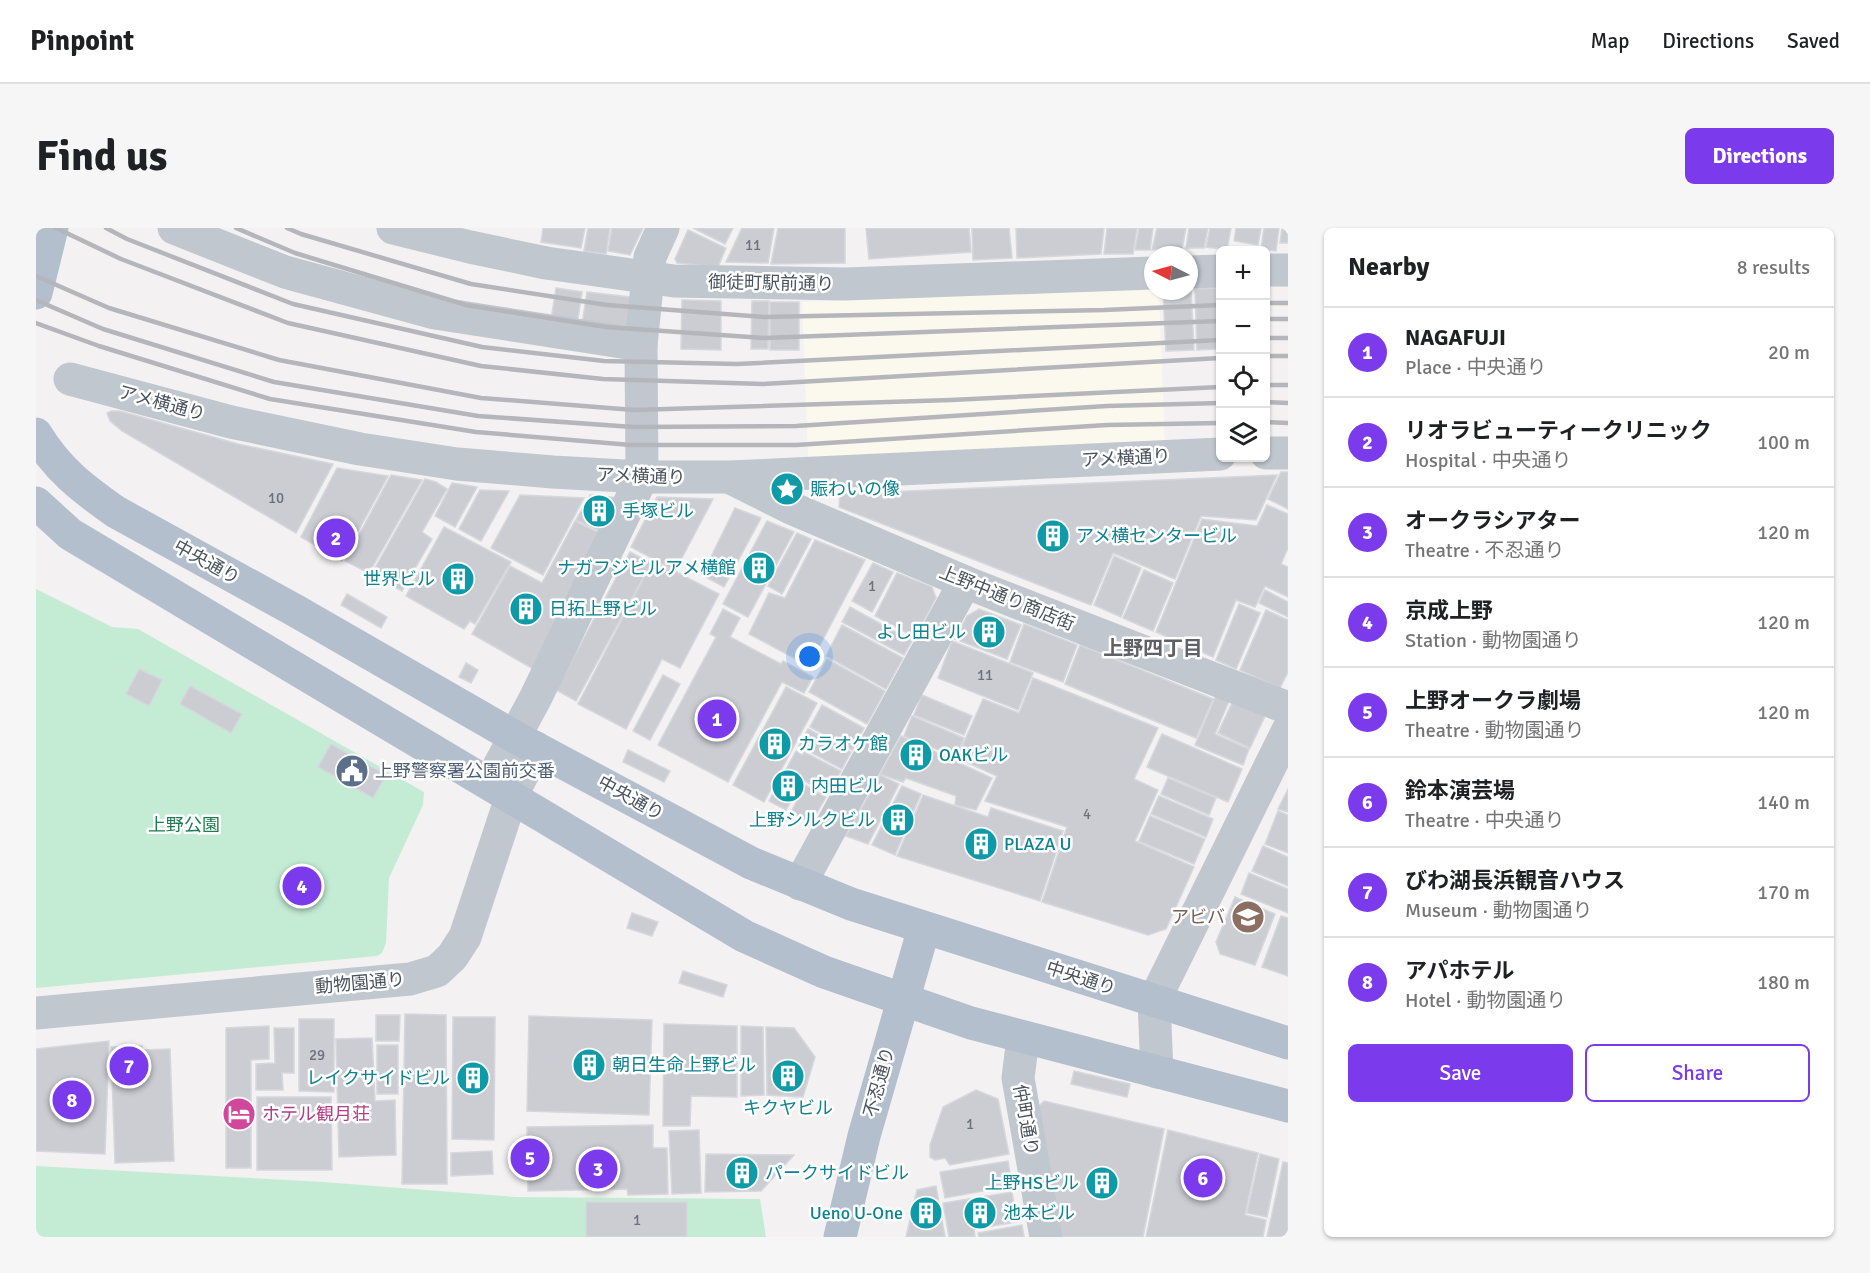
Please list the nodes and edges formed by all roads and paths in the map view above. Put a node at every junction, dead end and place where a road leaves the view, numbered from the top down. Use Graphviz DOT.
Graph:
graph roads {
  1 [pos="52,228"];
  2 [pos="174,228"];
  3 [pos="393,228"];
  4 [pos="663,228"];
  5 [pos="1270,270"];
  6 [pos="1288,270"];
  7 [pos="1198,272"];
  8 [pos="1216,272"];
  9 [pos="1144,273"];
  10 [pos="648,278"];
  11 [pos="36,293"];
  12 [pos="641,345"];
  13 [pos="70,379"];
  14 [pos="36,434"];
  15 [pos="1270,453"];
  16 [pos="1288,453"];
  17 [pos="1216,454"];
  18 [pos="642,477"];
  19 [pos="730,477"];
  20 [pos="36,503"];
  21 [pos="965,582"];
  22 [pos="1288,708"];
  23 [pos="1288,729"];
  24 [pos="525,742"];
  25 [pos="501,789"];
  26 [pos="800,885"];
  27 [pos="924,928"];
  28 [pos="902,1000"];
  29 [pos="1154,1001"];
  30 [pos="36,1013"];
  31 [pos="1023,1038"];
  32 [pos="1288,1043"];
  33 [pos="1157,1072"];
  34 [pos="1288,1106"];
  35 [pos="840,1237"];
  36 [pos="1046,1237"];
  1 -- 11 [label="main road"];
  2 -- 12 [label="street"];
  3 -- 10 [label="street, 御徒町駅前通り"];
  4 -- 10 [label="street"];
  5 -- 6 [label="street"];
  7 -- 8 [label="street"];
  9 -- 10 [label="street, 御徒町駅前通り"];
  10 -- 12 [label="street"];
  12 -- 18 [label="street"];
  13 -- 18 [label="street, アメ横通り"];
  14 -- 24 [label="main road, 中央通り"];
  15 -- 16 [label="street"];
  17 -- 19 [label="street, アメ横通り"];
  18 -- 19 [label="street, アメ横通り"];
  18 -- 24 [label="street, 動物園通り"];
  19 -- 21 [label="street, 上野中通り商店街"];
  20 -- 25 [label="main road"];
  21 -- 22 [label="street, 上野中通り商店街"];
  21 -- 26 [label="street"];
  23 -- 29 [label="street"];
  24 -- 25 [label="street, 動物園通り"];
  24 -- 26 [label="main road, 中央通り"];
  25 -- 28 [label="main road"];
  25 -- 30 [label="street, 動物園通り"];
  26 -- 27 [label="main road, 中央通り"];
  27 -- 28 [label="main road, 不忍通り"];
  27 -- 29 [label="main road, 中央通り"];
  28 -- 31 [label="main road"];
  28 -- 35 [label="main road, 不忍通り"];
  29 -- 32 [label="main road, 中央通り"];
  29 -- 33 [label="street"];
  31 -- 33 [label="main road"];
  31 -- 36 [label="street, 仲町通り"];
  33 -- 34 [label="main road"];
}
